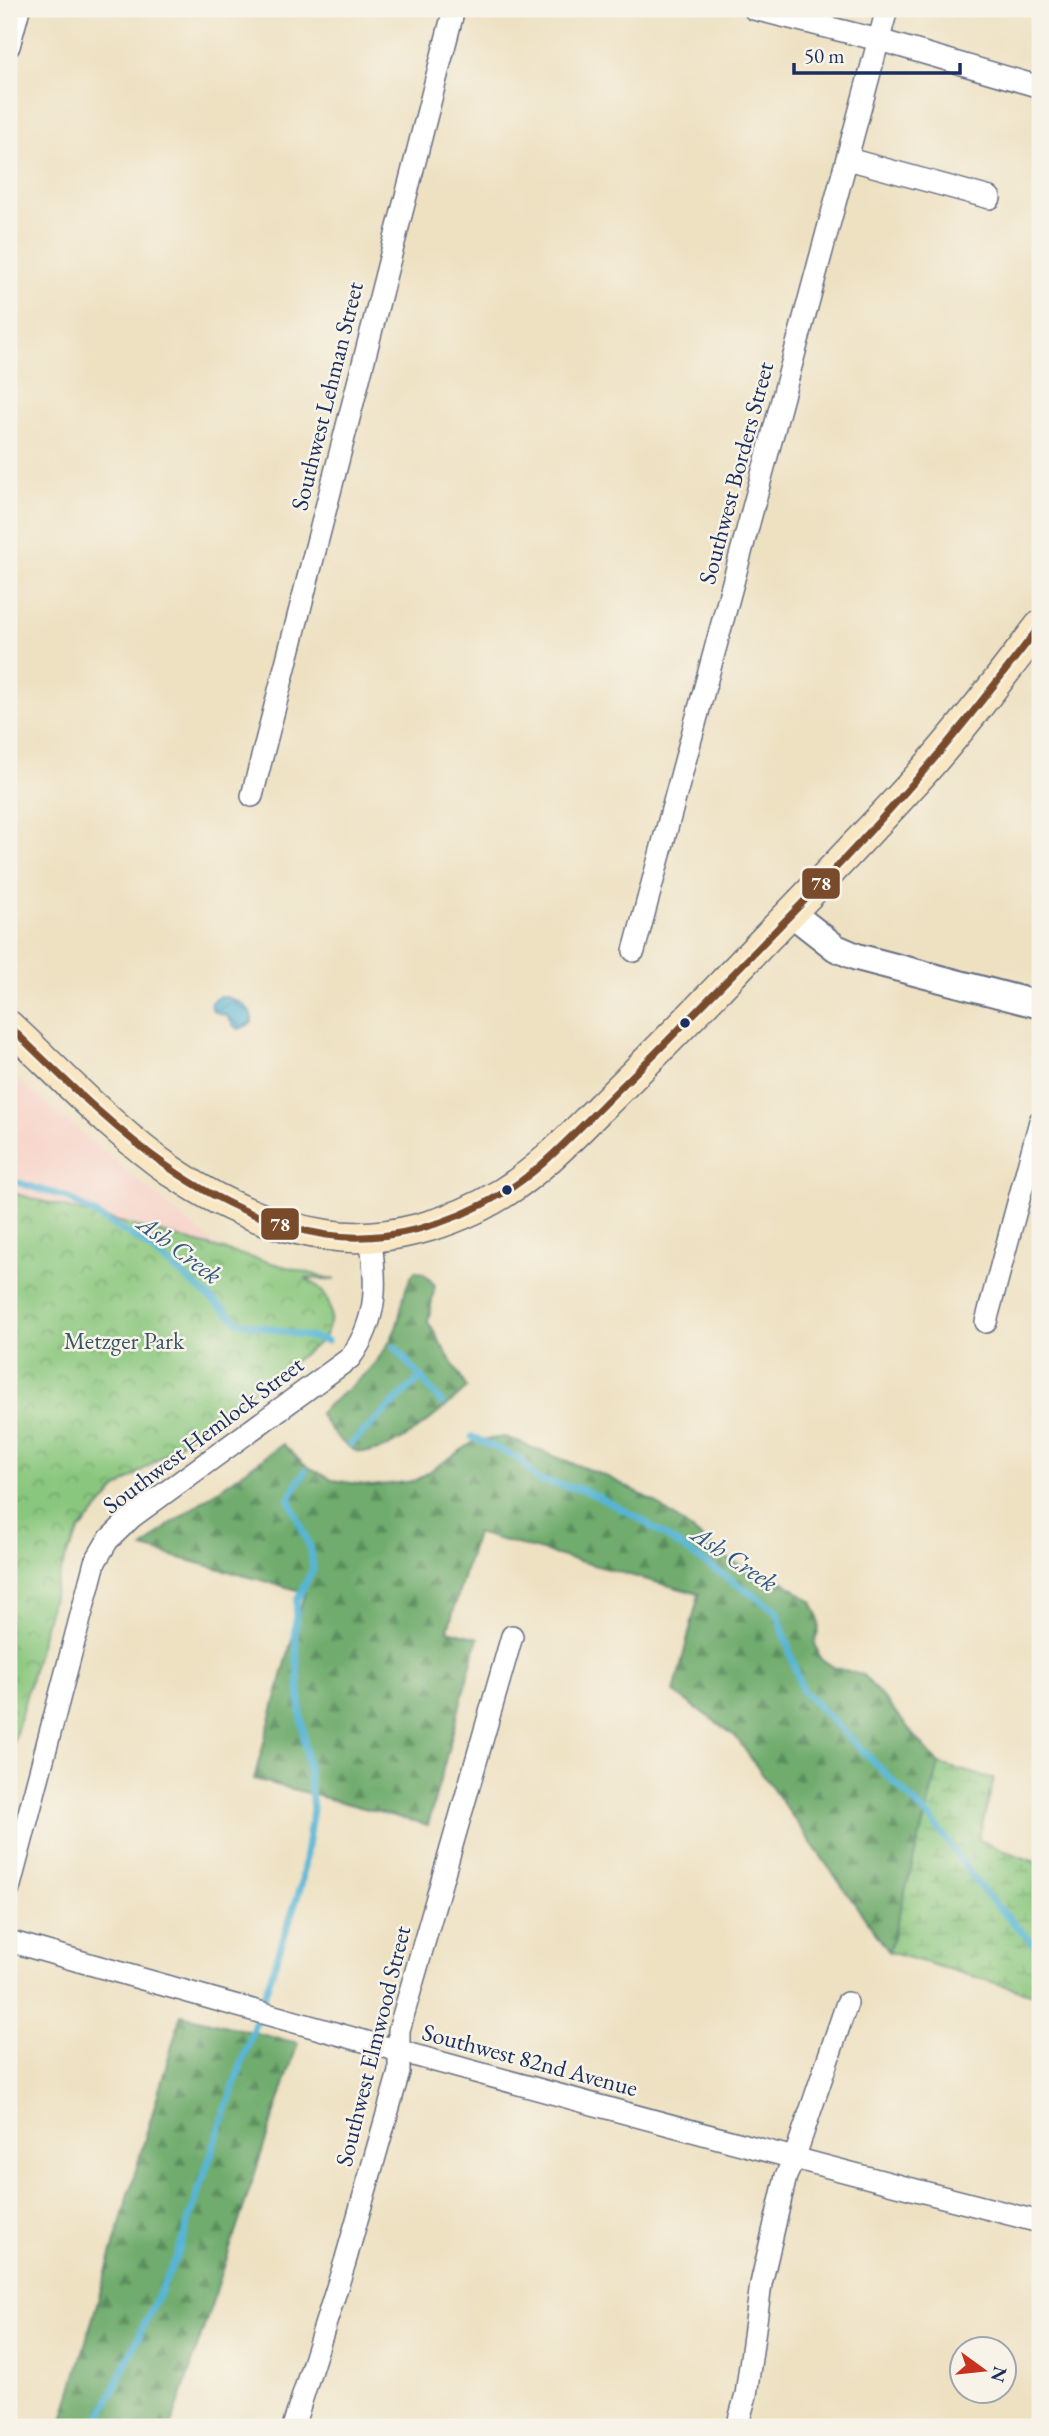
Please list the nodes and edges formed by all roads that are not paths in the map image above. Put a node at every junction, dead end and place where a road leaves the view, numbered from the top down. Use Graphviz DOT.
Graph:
graph roads {
  1 [pos="19,9"];
  2 [pos="454,9"];
  3 [pos="754,9"];
  4 [pos="887,9"];
  5 [pos="879,40"];
  6 [pos="9,46"];
  7 [pos="1040,87"];
  8 [pos="848,159"];
  9 [pos="990,198"];
  10 [pos="1040,625"];
  11 [pos="252,796"];
  12 [pos="790,912"];
  13 [pos="635,951"];
  14 [pos="1040,1005"];
  15 [pos="9,1027"];
  16 [pos="1040,1121"];
  17 [pos="370,1236"];
  18 [pos="986,1322"];
  19 [pos="512,1636"];
  20 [pos="9,1889"];
  21 [pos="9,1941"];
  22 [pos="847,2003"];
  23 [pos="399,2051"];
  24 [pos="794,2159"];
  25 [pos="1040,2222"];
  26 [pos="293,2427"];
  27 [pos="737,2427"];
  1 -- 6 [label="street"];
  2 -- 11 [label="street, Southwest Lehman Street"];
  3 -- 5 [label="street"];
  4 -- 5 [label="street, Southwest Borders Street"];
  5 -- 7 [label="street"];
  5 -- 8 [label="street, Southwest Borders Street"];
  8 -- 9 [label="street"];
  8 -- 13 [label="street, Southwest Borders Street"];
  10 -- 12 [label="main road"];
  12 -- 14 [label="street"];
  12 -- 17 [label="main road"];
  15 -- 17 [label="main road"];
  16 -- 18 [label="street"];
  17 -- 20 [label="street, Southwest Hemlock Street"];
  19 -- 23 [label="street, Southwest Elmwood Street"];
  21 -- 23 [label="street, Southwest 82nd Avenue"];
  22 -- 24 [label="street"];
  23 -- 24 [label="street, Southwest 82nd Avenue"];
  23 -- 26 [label="street, Southwest Elmwood Street"];
  24 -- 25 [label="street, Southwest 82nd Avenue"];
  24 -- 27 [label="street"];
}
